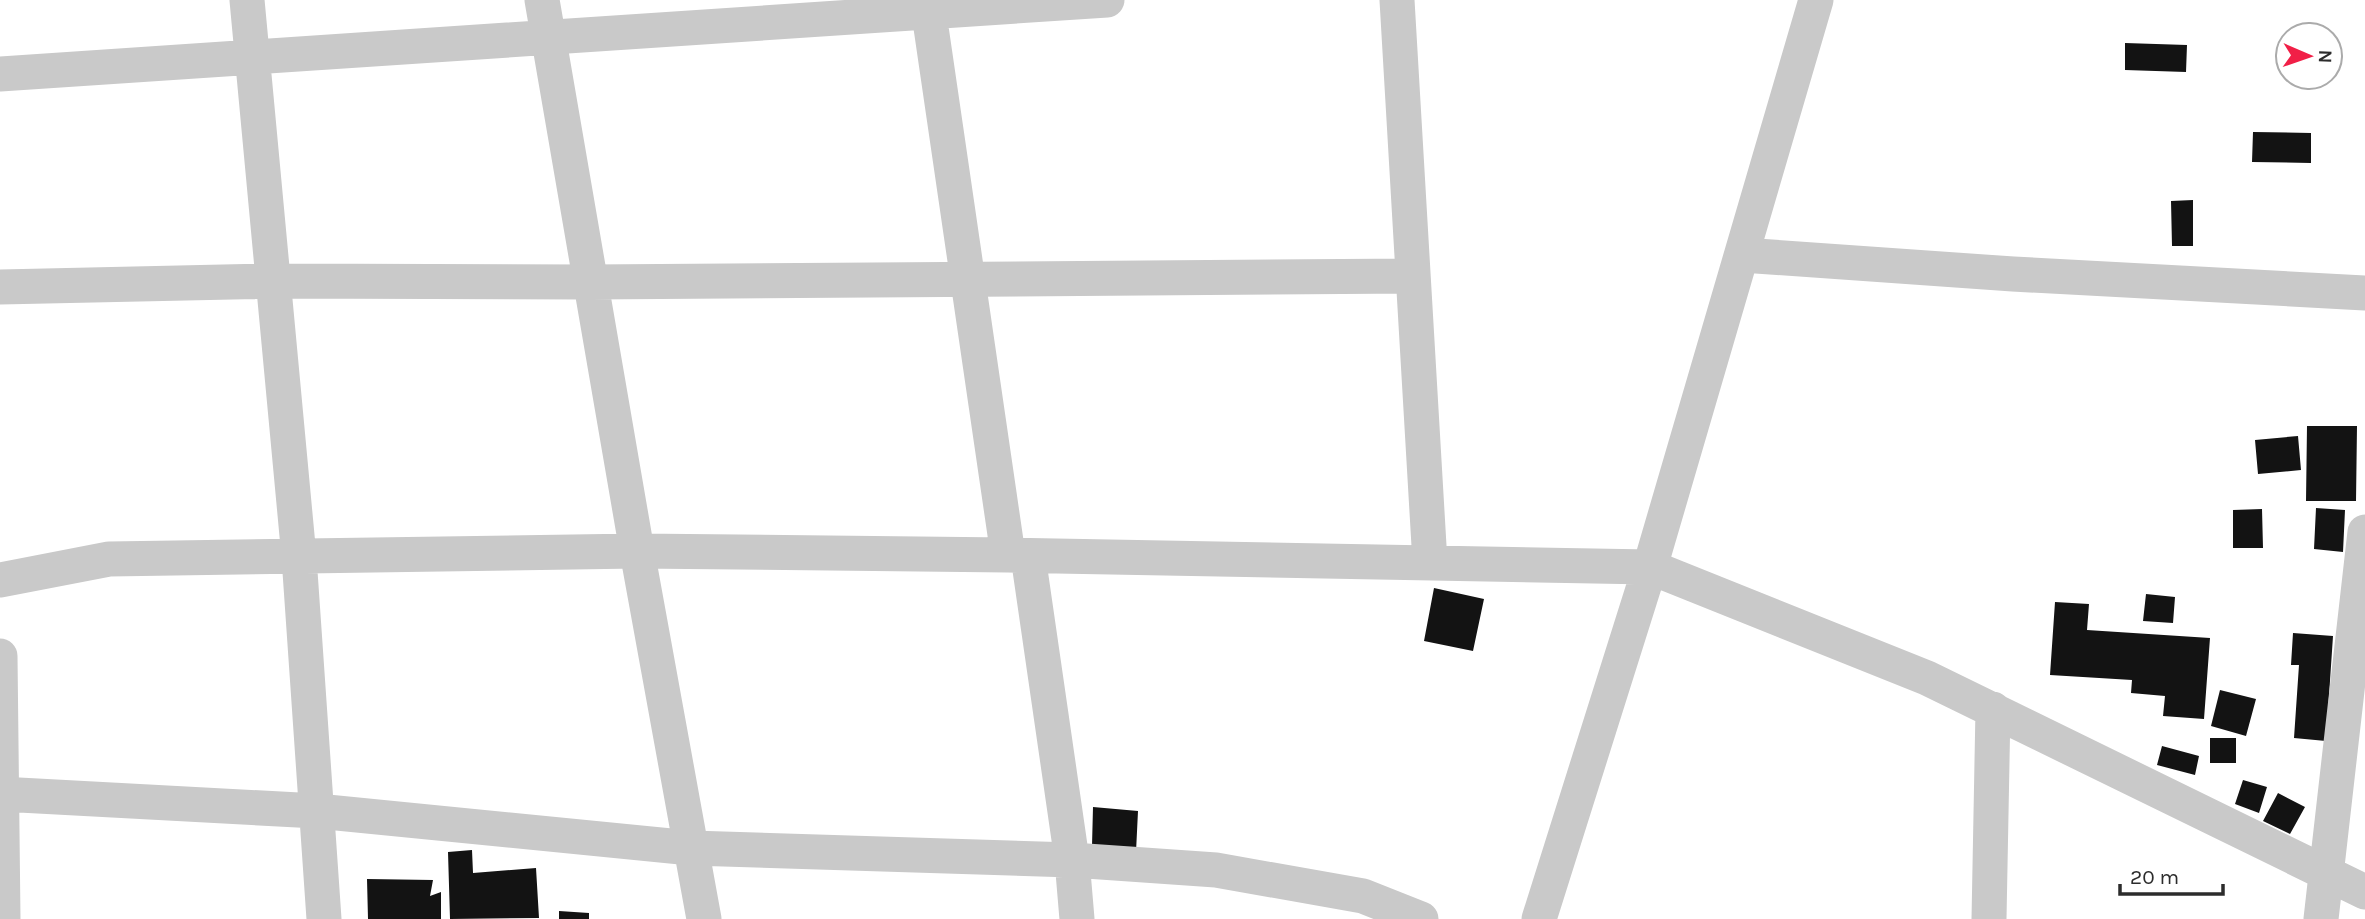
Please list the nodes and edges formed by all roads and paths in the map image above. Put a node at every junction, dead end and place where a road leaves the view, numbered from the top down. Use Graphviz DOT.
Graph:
graph roads {
  1 [pos="247,0"];
  2 [pos="541,0"];
  3 [pos="1107,0"];
  4 [pos="1397,0"];
  5 [pos="1816,0"];
  6 [pos="928,7"];
  7 [pos="548,36"];
  8 [pos="252,57"];
  9 [pos="0,74"];
  10 [pos="1742,255"];
  11 [pos="1413,276"];
  12 [pos="968,280"];
  13 [pos="273,281"];
  14 [pos="590,282"];
  15 [pos="0,287"];
  16 [pos="2365,293"];
  17 [pos="2365,532"];
  18 [pos="637,551"];
  19 [pos="1018,556"];
  20 [pos="299,557"];
  21 [pos="1430,563"];
  22 [pos="1650,567"];
  23 [pos="0,580"];
  24 [pos="0,656"];
  25 [pos="1993,709"];
  26 [pos="1,794"];
  27 [pos="317,811"];
  28 [pos="691,848"];
  29 [pos="1072,860"];
  30 [pos="2325,871"];
  31 [pos="2365,892"];
  32 [pos="3,919"];
  33 [pos="324,919"];
  34 [pos="704,919"];
  35 [pos="1077,919"];
  36 [pos="1421,919"];
  37 [pos="1539,919"];
  38 [pos="1989,919"];
  39 [pos="2320,919"];
  1 -- 8 [label="street"];
  2 -- 7 [label="street"];
  3 -- 6 [label="street"];
  4 -- 11 [label="street"];
  5 -- 10 [label="street"];
  6 -- 7 [label="street"];
  6 -- 12 [label="street"];
  7 -- 8 [label="street"];
  7 -- 14 [label="street"];
  8 -- 9 [label="street"];
  8 -- 13 [label="street"];
  10 -- 16 [label="street"];
  10 -- 22 [label="street"];
  11 -- 12 [label="street"];
  11 -- 21 [label="street"];
  12 -- 14 [label="street"];
  12 -- 19 [label="street"];
  13 -- 14 [label="street"];
  13 -- 15 [label="street"];
  13 -- 20 [label="street"];
  14 -- 18 [label="street"];
  17 -- 30 [label="street"];
  18 -- 19 [label="street"];
  18 -- 20 [label="street"];
  18 -- 28 [label="street"];
  19 -- 21 [label="street"];
  19 -- 29 [label="street"];
  20 -- 23 [label="street"];
  20 -- 27 [label="street"];
  21 -- 22 [label="street"];
  22 -- 25 [label="street"];
  22 -- 37 [label="street"];
  24 -- 26 [label="street"];
  25 -- 30 [label="street"];
  25 -- 38 [label="street"];
  26 -- 27 [label="street"];
  26 -- 32 [label="street"];
  27 -- 28 [label="street"];
  27 -- 33 [label="street"];
  28 -- 29 [label="street"];
  28 -- 34 [label="street"];
  29 -- 35 [label="street"];
  29 -- 36 [label="street"];
  30 -- 31 [label="street"];
  30 -- 39 [label="street"];
}
